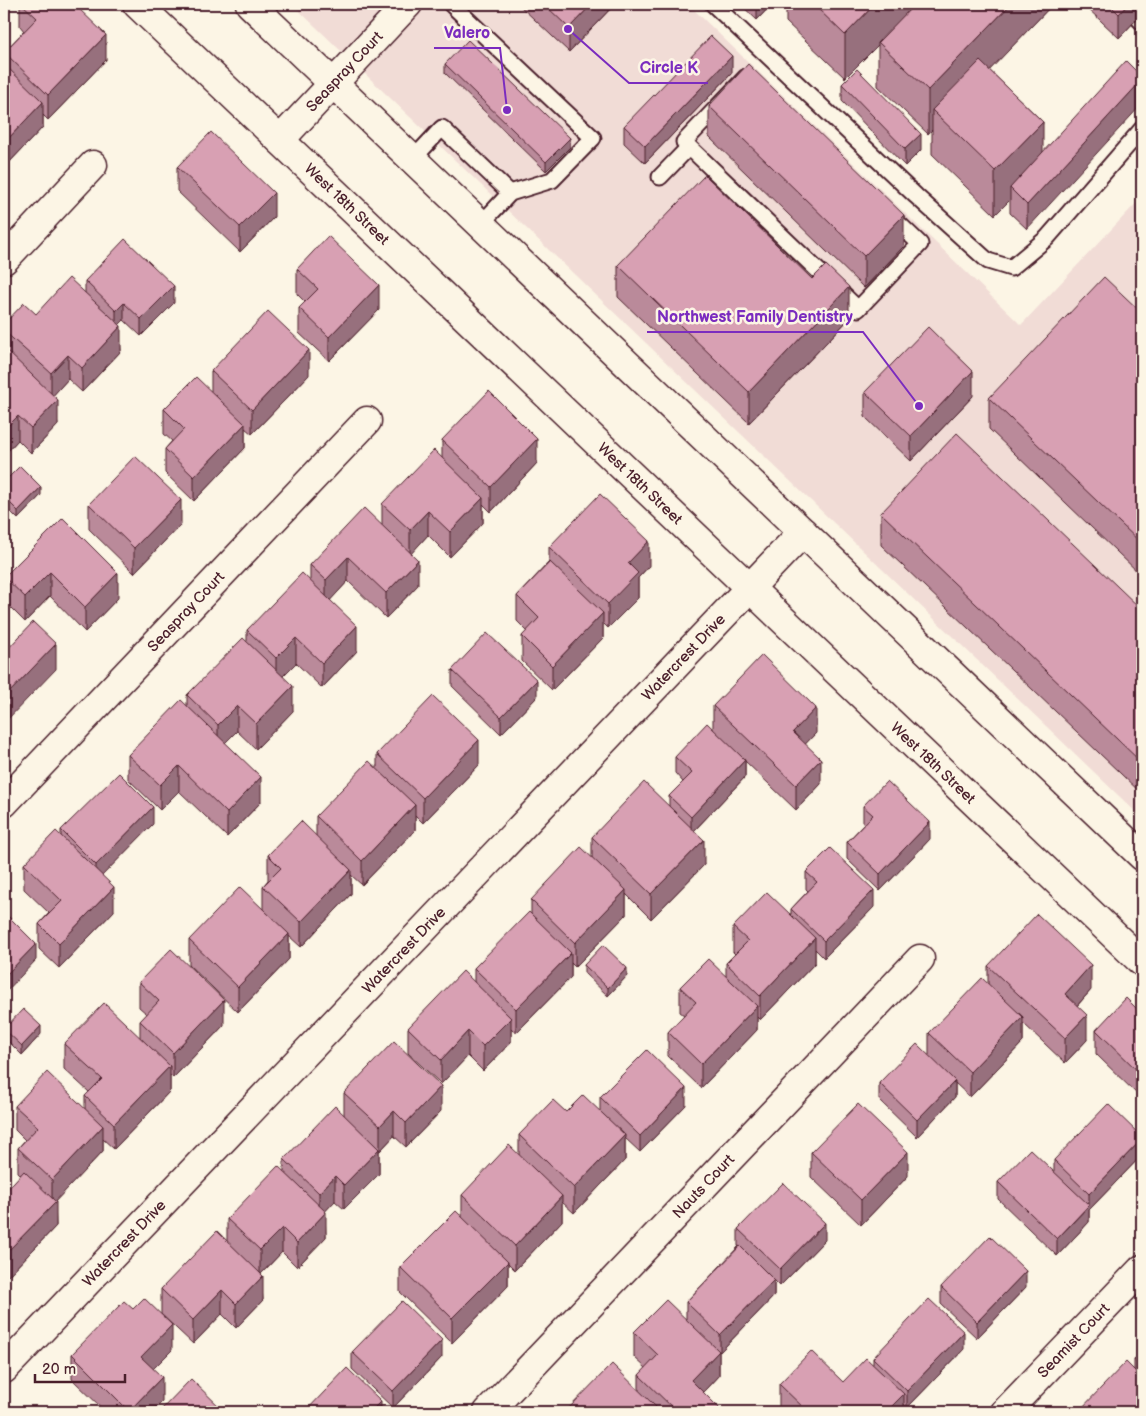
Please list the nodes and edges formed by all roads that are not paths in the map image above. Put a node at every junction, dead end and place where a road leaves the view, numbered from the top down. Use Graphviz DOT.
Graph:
graph roads {
  1 [pos="137,4"];
  2 [pos="250,4"];
  3 [pos="408,4"];
  4 [pos="451,4"];
  5 [pos="713,4"];
  6 [pos="1124,4"];
  7 [pos="1142,22"];
  8 [pos="334,84"];
  9 [pos="1142,129"];
  10 [pos="280,140"];
  11 [pos="689,147"];
  12 [pos="413,159"];
  13 [pos="93,165"];
  14 [pos="660,177"];
  15 [pos="510,193"];
  16 [pos="481,224"];
  17 [pos="4,260"];
  18 [pos="367,421"];
  19 [pos="803,532"];
  20 [pos="750,588"];
  21 [pos="4,803"];
  22 [pos="1142,856"];
  23 [pos="920,959"];
  24 [pos="1142,962"];
  25 [pos="1142,1269"];
  26 [pos="4,1369"];
  27 [pos="488,1412"];
  28 [pos="1005,1412"];
  1 -- 10 [label="street, West 18th Street"];
  2 -- 8 [label="street"];
  3 -- 8 [label="street, Seaspray Court"];
  4 -- 15 [label="lane"];
  5 -- 9 [label="lane"];
  6 -- 7 [label="lane"];
  8 -- 10 [label="street, Seaspray Court"];
  8 -- 12 [label="street"];
  10 -- 20 [label="street, West 18th Street"];
  11 -- 11 [label="lane"];
  11 -- 14 [label="lane"];
  12 -- 15 [label="lane"];
  12 -- 16 [label="street"];
  13 -- 17 [label="street"];
  15 -- 16 [label="lane"];
  16 -- 19 [label="street"];
  18 -- 21 [label="street, Seaspray Court"];
  19 -- 20 [label="street, Watercrest Drive"];
  19 -- 22 [label="street"];
  20 -- 24 [label="street, West 18th Street"];
  20 -- 26 [label="street, Watercrest Drive"];
  23 -- 27 [label="street, Nauts Court"];
  25 -- 28 [label="street, Seamist Court"];
}
